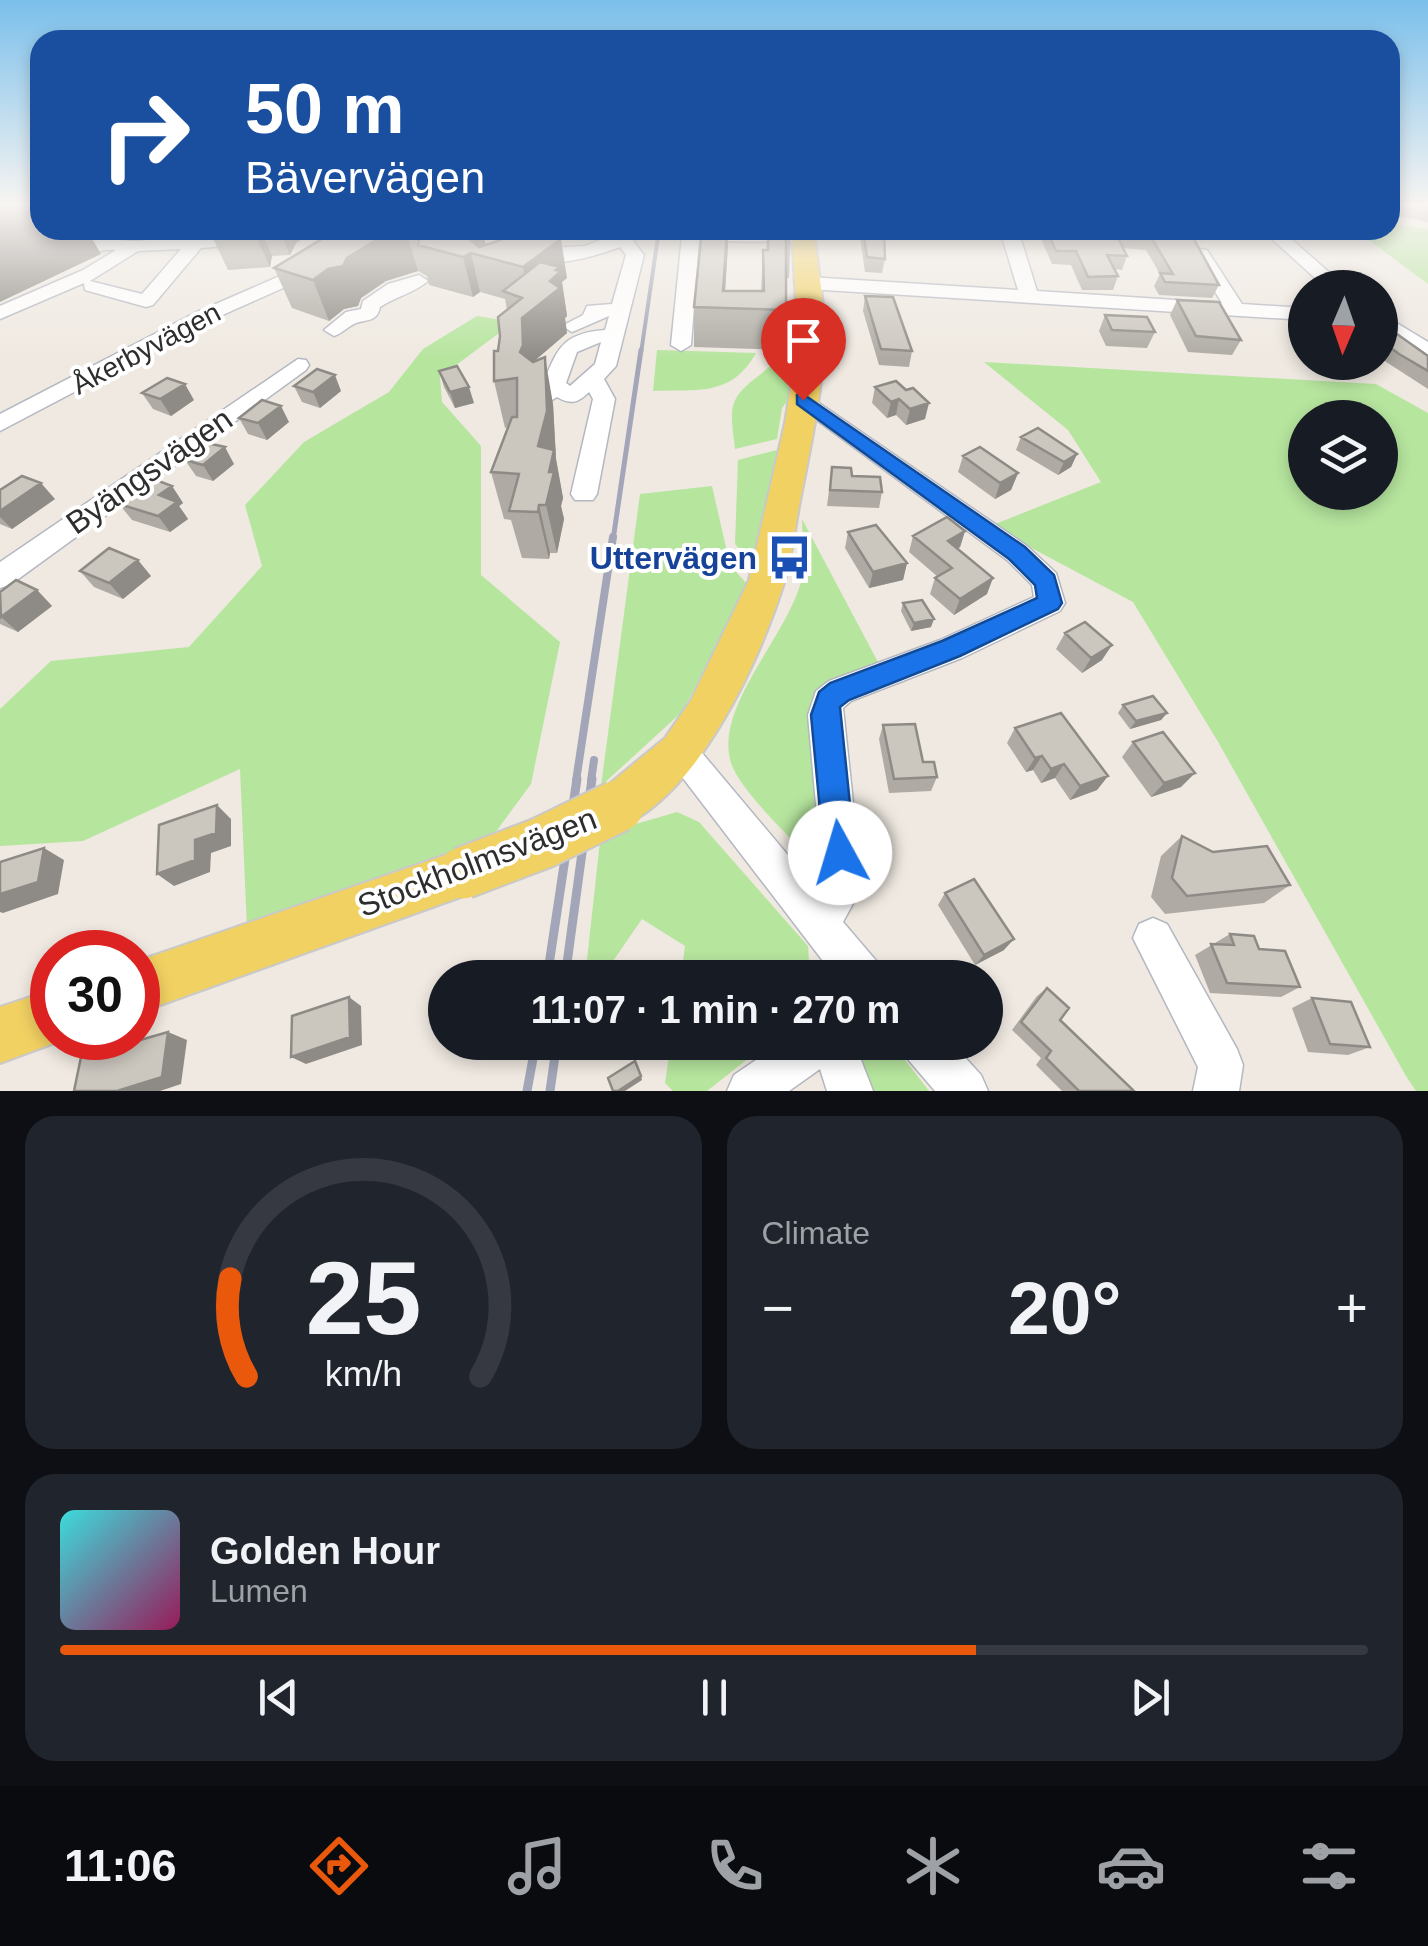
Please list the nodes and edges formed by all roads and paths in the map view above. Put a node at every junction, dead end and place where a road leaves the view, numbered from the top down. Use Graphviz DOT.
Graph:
graph roads {
  1 [pos="68,257"];
  2 [pos="117,257"];
  3 [pos="184,257"];
  4 [pos="337,257"];
  5 [pos="522,257"];
  6 [pos="580,257"];
  7 [pos="634,257"];
  8 [pos="689,257"];
  9 [pos="805,257"];
  10 [pos="1017,257"];
  11 [pos="1203,257"];
  12 [pos="419,280"];
  13 [pos="808,283"];
  14 [pos="92,286"];
  15 [pos="0,290"];
  16 [pos="1029,296"];
  17 [pos="620,310"];
  18 [pos="1237,312"];
  19 [pos="0,313"];
  20 [pos="1288,314"];
  21 [pos="584,326"];
  22 [pos="334,330"];
  23 [pos="1398,332"];
  24 [pos="614,334"];
  25 [pos="682,346"];
  26 [pos="1428,352"];
  27 [pos="298,365"];
  28 [pos="592,378"];
  29 [pos="803,400"];
  30 [pos="0,424"];
  31 [pos="584,494"];
  32 [pos="0,576"];
  33 [pos="680,752"];
  34 [pos="820,923"];
  35 [pos="1152,938"];
  36 [pos="849,960"];
  37 [pos="160,979"];
  38 [pos="30,1025"];
  39 [pos="0,1035"];
  40 [pos="795,1060"];
  41 [pos="839,1060"];
  42 [pos="937,1060"];
  43 [pos="750,1091"];
  44 [pos="850,1091"];
  45 [pos="965,1091"];
  46 [pos="1216,1091"];
  1 -- 15 [label="street"];
  2 -- 19 [label="street"];
  3 -- 14 [label="street"];
  4 -- 30 [label="street, Åkerbyvägen"];
  5 -- 6 [label="street"];
  7 -- 17 [label="street"];
  8 -- 25 [label="street"];
  9 -- 13 [label="main road, Stockholmsvägen"];
  10 -- 16 [label="street"];
  11 -- 18 [label="street"];
  12 -- 22 [label="street"];
  13 -- 16 [label="street"];
  13 -- 29 [label="main road, Stockholmsvägen"];
  16 -- 18 [label="street"];
  17 -- 21 [label="street"];
  17 -- 24 [label="street"];
  18 -- 20 [label="street"];
  21 -- 24 [label="street"];
  21 -- 28 [label="street"];
  23 -- 26 [label="street"];
  24 -- 28 [label="street"];
  27 -- 32 [label="street, Byängsvägen"];
  28 -- 31 [label="street"];
  29 -- 33 [label="main road, Stockholmsvägen"];
  29 -- 34 [label="street"];
  33 -- 34 [label="street"];
  33 -- 37 [label="main road, Stockholmsvägen, bridge"];
  34 -- 36 [label="street"];
  35 -- 46 [label="street"];
  38 -- 39 [label="main road"];
  40 -- 43 [label="street"];
  41 -- 44 [label="street"];
  42 -- 45 [label="street"];
}
